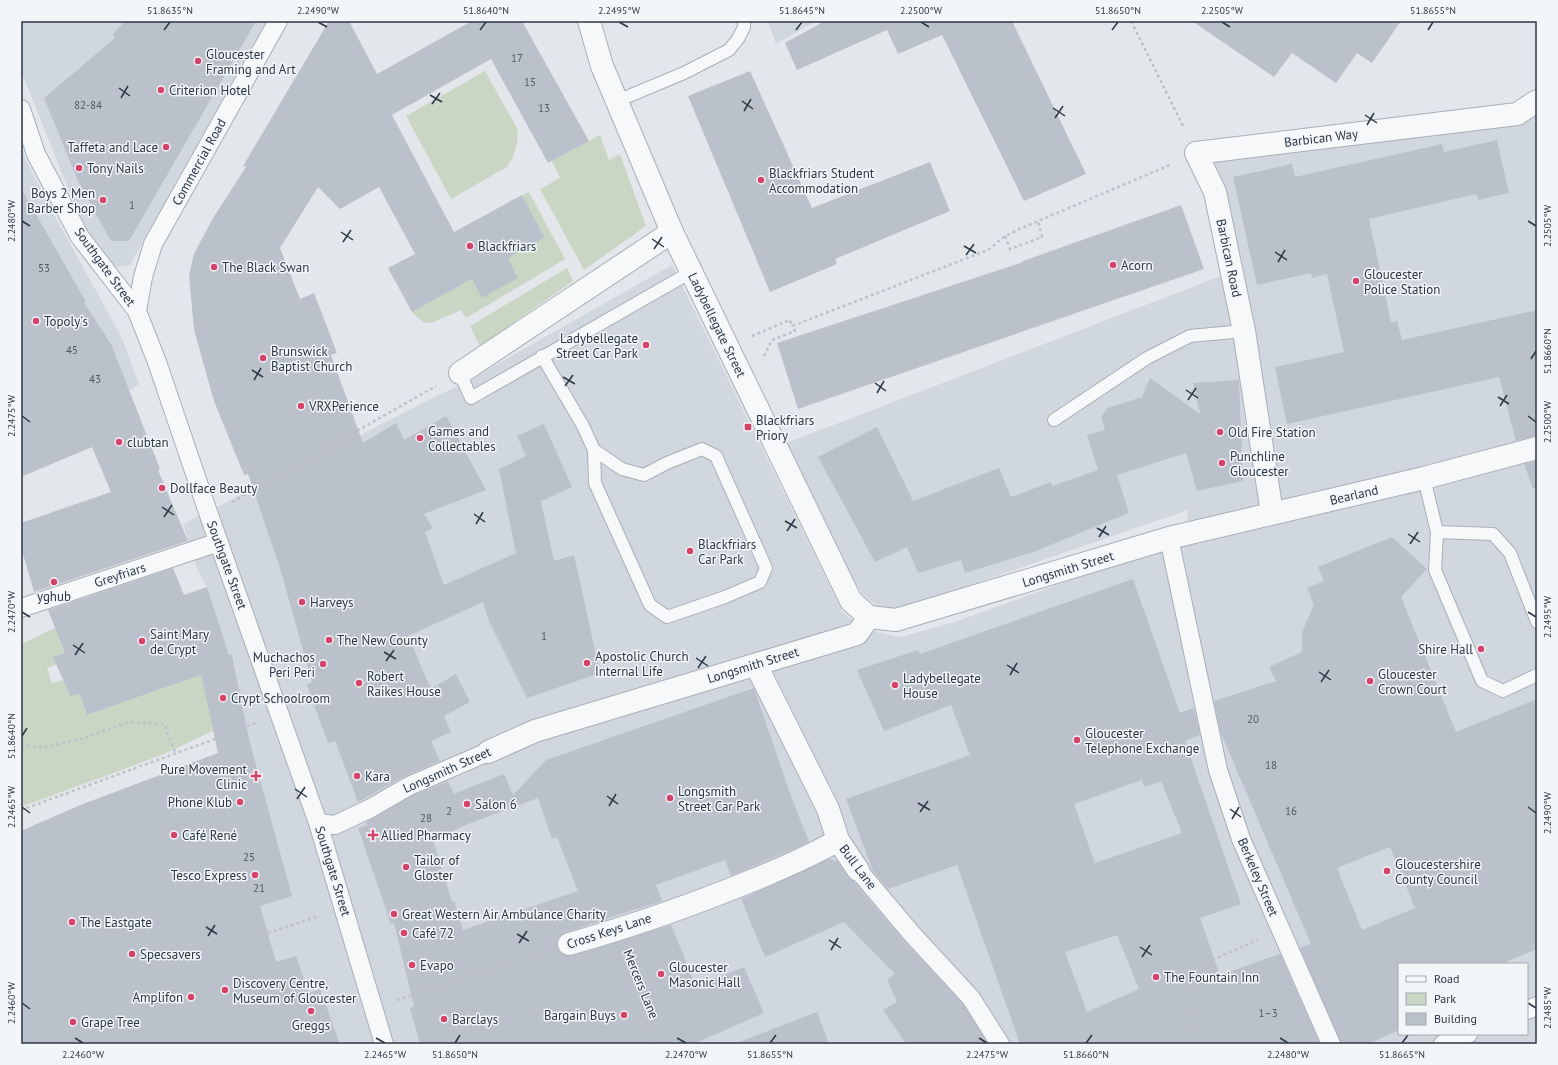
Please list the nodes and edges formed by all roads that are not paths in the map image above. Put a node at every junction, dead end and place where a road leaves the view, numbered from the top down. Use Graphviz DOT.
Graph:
graph roads {
  1 [pos="278,21"];
  2 [pos="589,21"];
  3 [pos="744,21"];
  4 [pos="617,101"];
  5 [pos="1537,101"];
  6 [pos="21,109"];
  7 [pos="1196,154"];
  8 [pos="672,232"];
  9 [pos="691,272"];
  10 [pos="137,311"];
  11 [pos="1244,331"];
  12 [pos="542,356"];
  13 [pos="460,373"];
  14 [pos="1054,420"];
  15 [pos="1537,448"];
  16 [pos="594,450"];
  17 [pos="1424,478"];
  18 [pos="1272,513"];
  19 [pos="1437,532"];
  20 [pos="1170,538"];
  21 [pos="219,542"];
  22 [pos="21,608"];
  23 [pos="869,617"];
  24 [pos="1537,622"];
  25 [pos="756,665"];
  26 [pos="1537,675"];
  27 [pos="488,752"];
  28 [pos="318,823"];
  29 [pos="838,840"];
  30 [pos="858,870"];
  31 [pos="569,944"];
  32 [pos="1466,1035"];
  33 [pos="384,1044"];
  34 [pos="1000,1044"];
  35 [pos="1331,1044"];
  36 [pos="1443,1044"];
  1 -- 10 [label="street, Commercial Road"];
  2 -- 4 [label="street, Ladybellegate Street"];
  3 -- 4 [label="lane"];
  4 -- 8 [label="street, Ladybellegate Street"];
  5 -- 7 [label="street, Barbican Way"];
  6 -- 10 [label="street, Southgate Street"];
  7 -- 11 [label="street, Barbican Road"];
  8 -- 9 [label="street, Ladybellegate Street"];
  8 -- 13 [label="street"];
  9 -- 12 [label="lane"];
  9 -- 23 [label="street, Ladybellegate Street"];
  10 -- 21 [label="street, Southgate Street"];
  11 -- 14 [label="lane"];
  11 -- 18 [label="street, Barbican Road"];
  12 -- 13 [label="lane"];
  12 -- 16 [label="lane"];
  15 -- 17 [label="street, Bearland"];
  16 -- 16 [label="lane"];
  17 -- 18 [label="street, Bearland"];
  17 -- 19 [label="lane"];
  18 -- 20 [label="street, Bearland"];
  19 -- 24 [label="lane"];
  19 -- 26 [label="lane"];
  20 -- 23 [label="street, Longsmith Street"];
  20 -- 35 [label="street, Berkeley Street"];
  21 -- 22 [label="street, Greyfriars"];
  21 -- 28 [label="street, Southgate Street"];
  23 -- 25 [label="street, Longsmith Street"];
  25 -- 27 [label="street, Longsmith Street"];
  25 -- 29 [label="street, Bull Lane"];
  27 -- 28 [label="street, Longsmith Street"];
  28 -- 33 [label="street, Southgate Street"];
  29 -- 30 [label="street, Bull Lane"];
  29 -- 31 [label="street, Cross Keys Lane"];
  30 -- 34 [label="street, Bull Lane"];
  32 -- 36 [label="street"];
}
